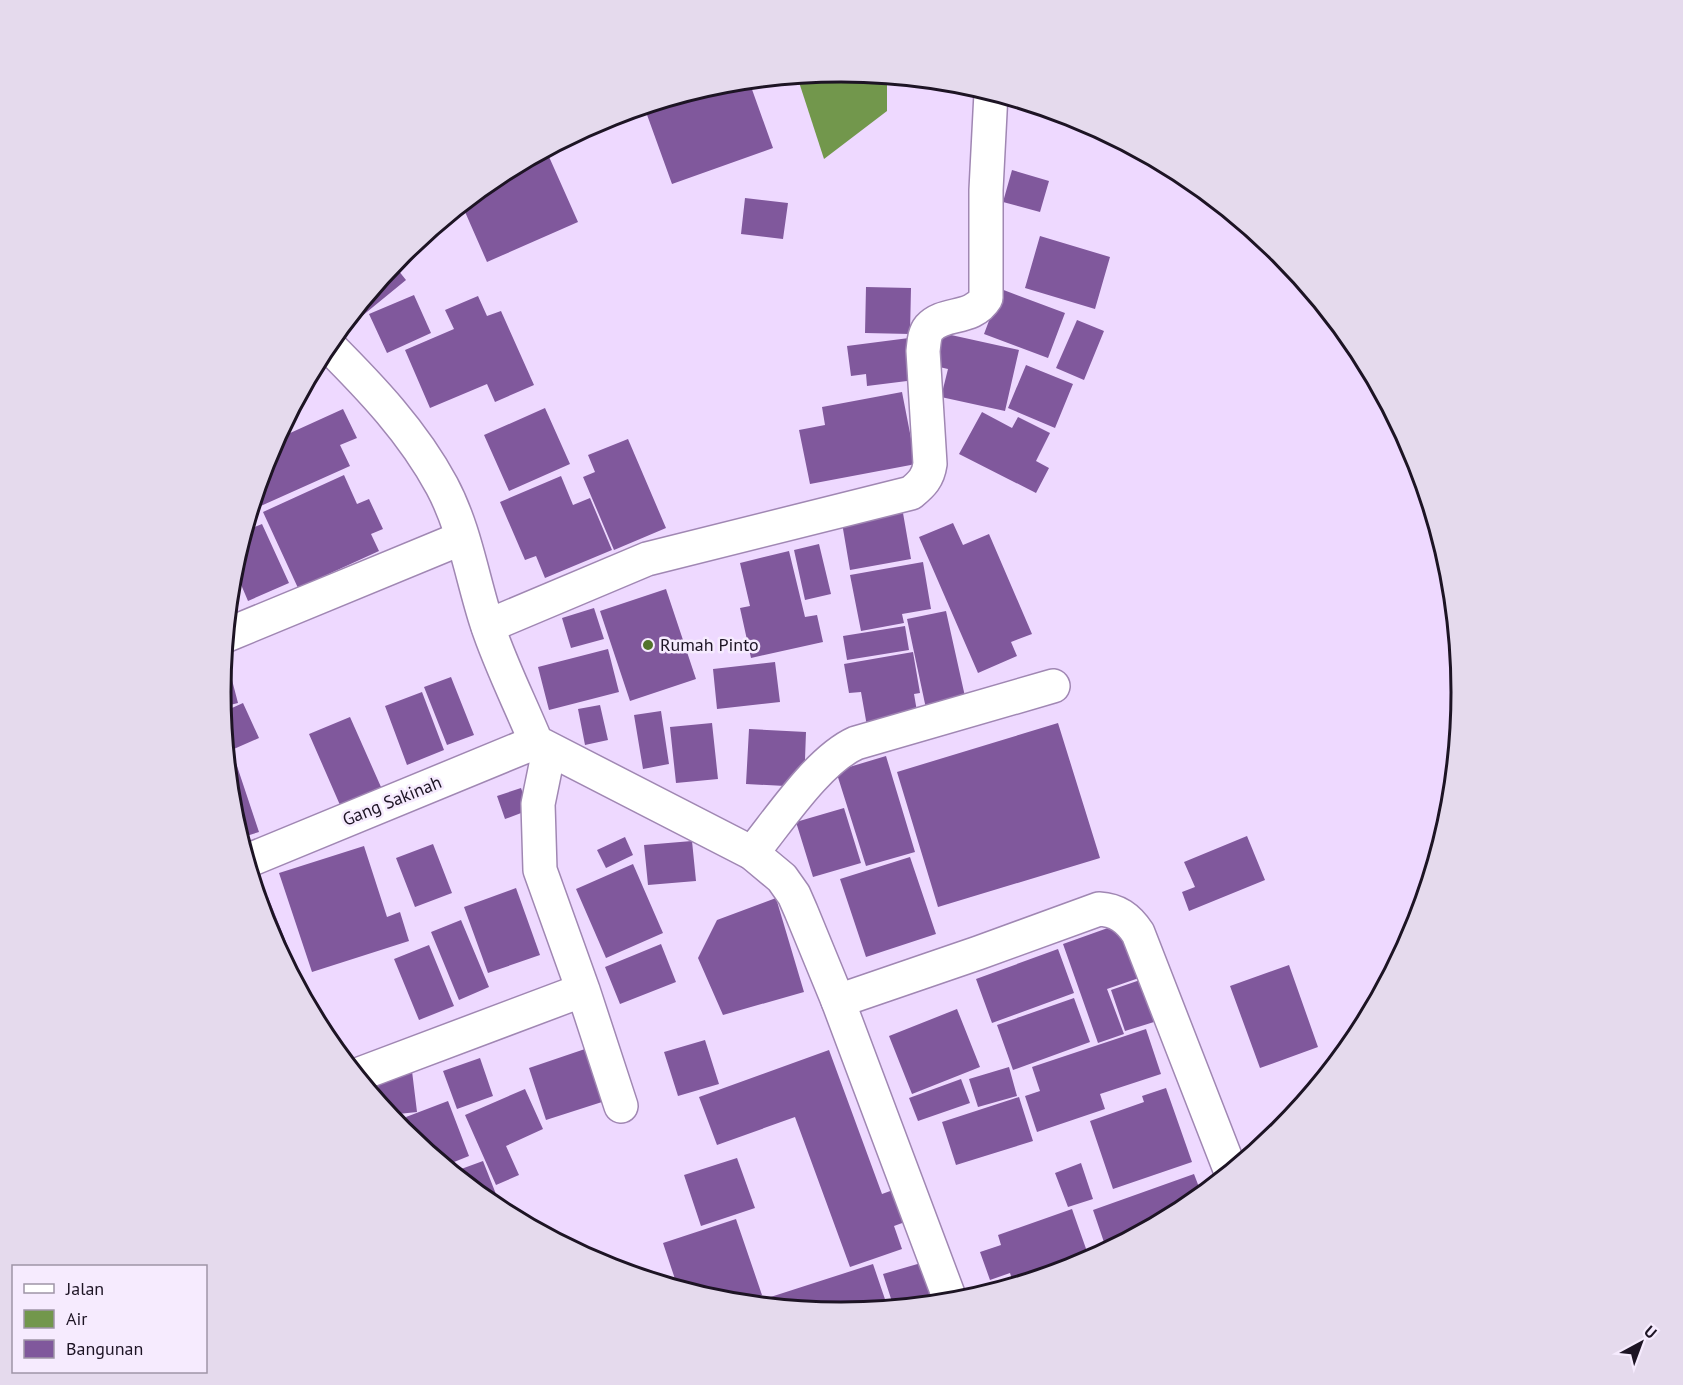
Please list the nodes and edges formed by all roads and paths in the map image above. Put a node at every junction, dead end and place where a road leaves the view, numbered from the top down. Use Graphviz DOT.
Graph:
graph roads {
  1 [pos="991,101"];
  2 [pos="335,352"];
  3 [pos="462,538"];
  4 [pos="488,626"];
  5 [pos="235,632"];
  6 [pos="1053,686"];
  7 [pos="543,746"];
  8 [pos="752,853"];
  9 [pos="254,858"];
  10 [pos="583,990"];
  11 [pos="838,1001"];
  12 [pos="365,1073"];
  13 [pos="621,1106"];
  14 [pos="1228,1164"];
  15 [pos="948,1293"];
  1 -- 4 [label="street"];
  2 -- 3 [label="street"];
  3 -- 4 [label="street"];
  3 -- 5 [label="street"];
  4 -- 7 [label="street"];
  6 -- 8 [label="street"];
  7 -- 8 [label="street"];
  7 -- 9 [label="street, Gang Sakinah"];
  7 -- 10 [label="street"];
  8 -- 11 [label="street"];
  10 -- 12 [label="street"];
  10 -- 13 [label="street"];
  11 -- 14 [label="street"];
  11 -- 15 [label="street"];
}
